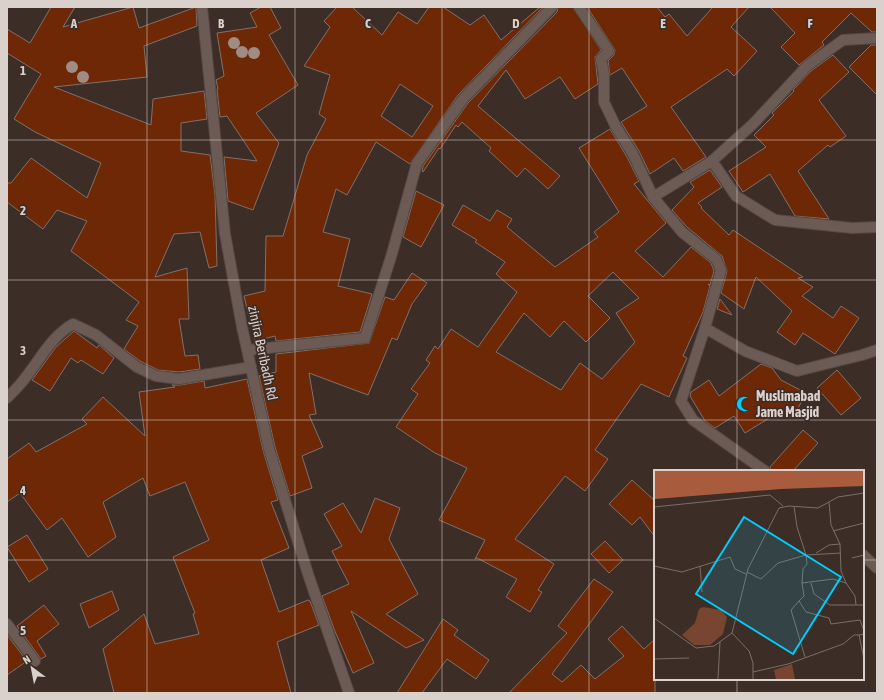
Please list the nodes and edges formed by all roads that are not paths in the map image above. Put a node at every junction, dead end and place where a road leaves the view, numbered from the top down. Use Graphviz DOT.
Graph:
graph roads {
  1 [pos="202,7"];
  2 [pos="552,7"];
  3 [pos="579,7"];
  4 [pos="877,38"];
  5 [pos="712,161"];
  6 [pos="653,197"];
  7 [pos="877,227"];
  8 [pos="705,328"];
  9 [pos="248,350"];
  10 [pos="877,350"];
  11 [pos="251,367"];
  12 [pos="7,398"];
  13 [pos="764,470"];
  14 [pos="864,556"];
  15 [pos="877,568"];
  16 [pos="7,624"];
  17 [pos="34,660"];
  18 [pos="349,693"];
  1 -- 9 [label="street, zinjira Beribadh Rd"];
  2 -- 9 [label="street"];
  3 -- 6 [label="street"];
  4 -- 5 [label="street"];
  5 -- 6 [label="street"];
  5 -- 7 [label="street"];
  6 -- 8 [label="street"];
  8 -- 10 [label="street"];
  8 -- 13 [label="street"];
  9 -- 11 [label="street, zinjira Beribadh Rd"];
  11 -- 12 [label="street"];
  11 -- 18 [label="street, zinjira Beribadh Rd"];
  14 -- 15 [label="street"];
  16 -- 17 [label="street"];
}
